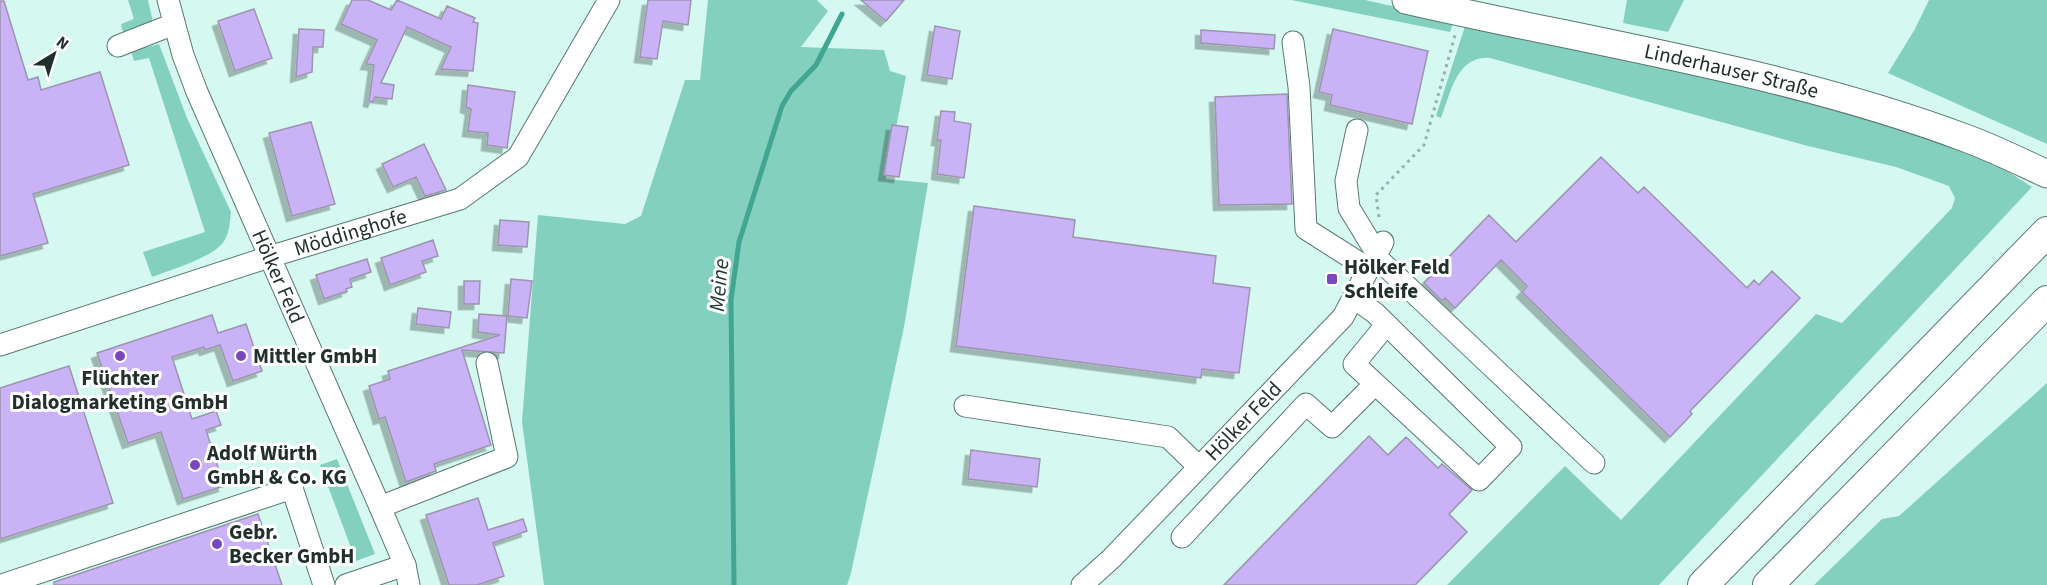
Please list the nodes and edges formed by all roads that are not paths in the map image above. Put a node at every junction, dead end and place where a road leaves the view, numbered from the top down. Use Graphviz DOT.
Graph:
graph roads {
  1 [pos="168,0"];
  2 [pos="609,0"];
  3 [pos="1406,0"];
  4 [pos="174,24"];
  5 [pos="1293,42"];
  6 [pos="118,46"];
  7 [pos="1357,130"];
  8 [pos="2047,174"];
  9 [pos="2047,232"];
  10 [pos="1376,255"];
  11 [pos="269,257"];
  12 [pos="1354,298"];
  13 [pos="2047,301"];
  14 [pos="1386,325"];
  15 [pos="0,345"];
  16 [pos="487,363"];
  17 [pos="1375,384"];
  18 [pos="965,406"];
  19 [pos="1594,463"];
  20 [pos="1199,467"];
  21 [pos="380,507"];
  22 [pos="1182,537"];
  23 [pos="407,575"];
  24 [pos="2,585"];
  25 [pos="324,585"];
  26 [pos="346,585"];
  27 [pos="1082,585"];
  28 [pos="1703,585"];
  29 [pos="1768,585"];
  1 -- 4 [label="street, Hölker Feld"];
  2 -- 11 [label="street, Möddinghofe"];
  3 -- 8 [label="main road, Linderhauser Straße"];
  4 -- 6 [label="street"];
  4 -- 11 [label="street, Hölker Feld"];
  5 -- 10 [label="street"];
  7 -- 10 [label="street"];
  9 -- 28 [label="highway"];
  10 -- 12 [label="street, Hölker Feld"];
  10 -- 19 [label="street"];
  11 -- 15 [label="street, Möddinghofe"];
  11 -- 21 [label="street, Hölker Feld"];
  12 -- 14 [label="street"];
  12 -- 20 [label="street, Hölker Feld"];
  13 -- 29 [label="highway"];
  14 -- 17 [label="street"];
  14 -- 17 [label="street"];
  16 -- 21 [label="street"];
  17 -- 22 [label="street"];
  18 -- 20 [label="street"];
  20 -- 27 [label="street, Hölker Feld"];
  21 -- 23 [label="street, Hölker Feld"];
  23 -- 26 [label="street"];
  24 -- 25 [label="street"];
}
